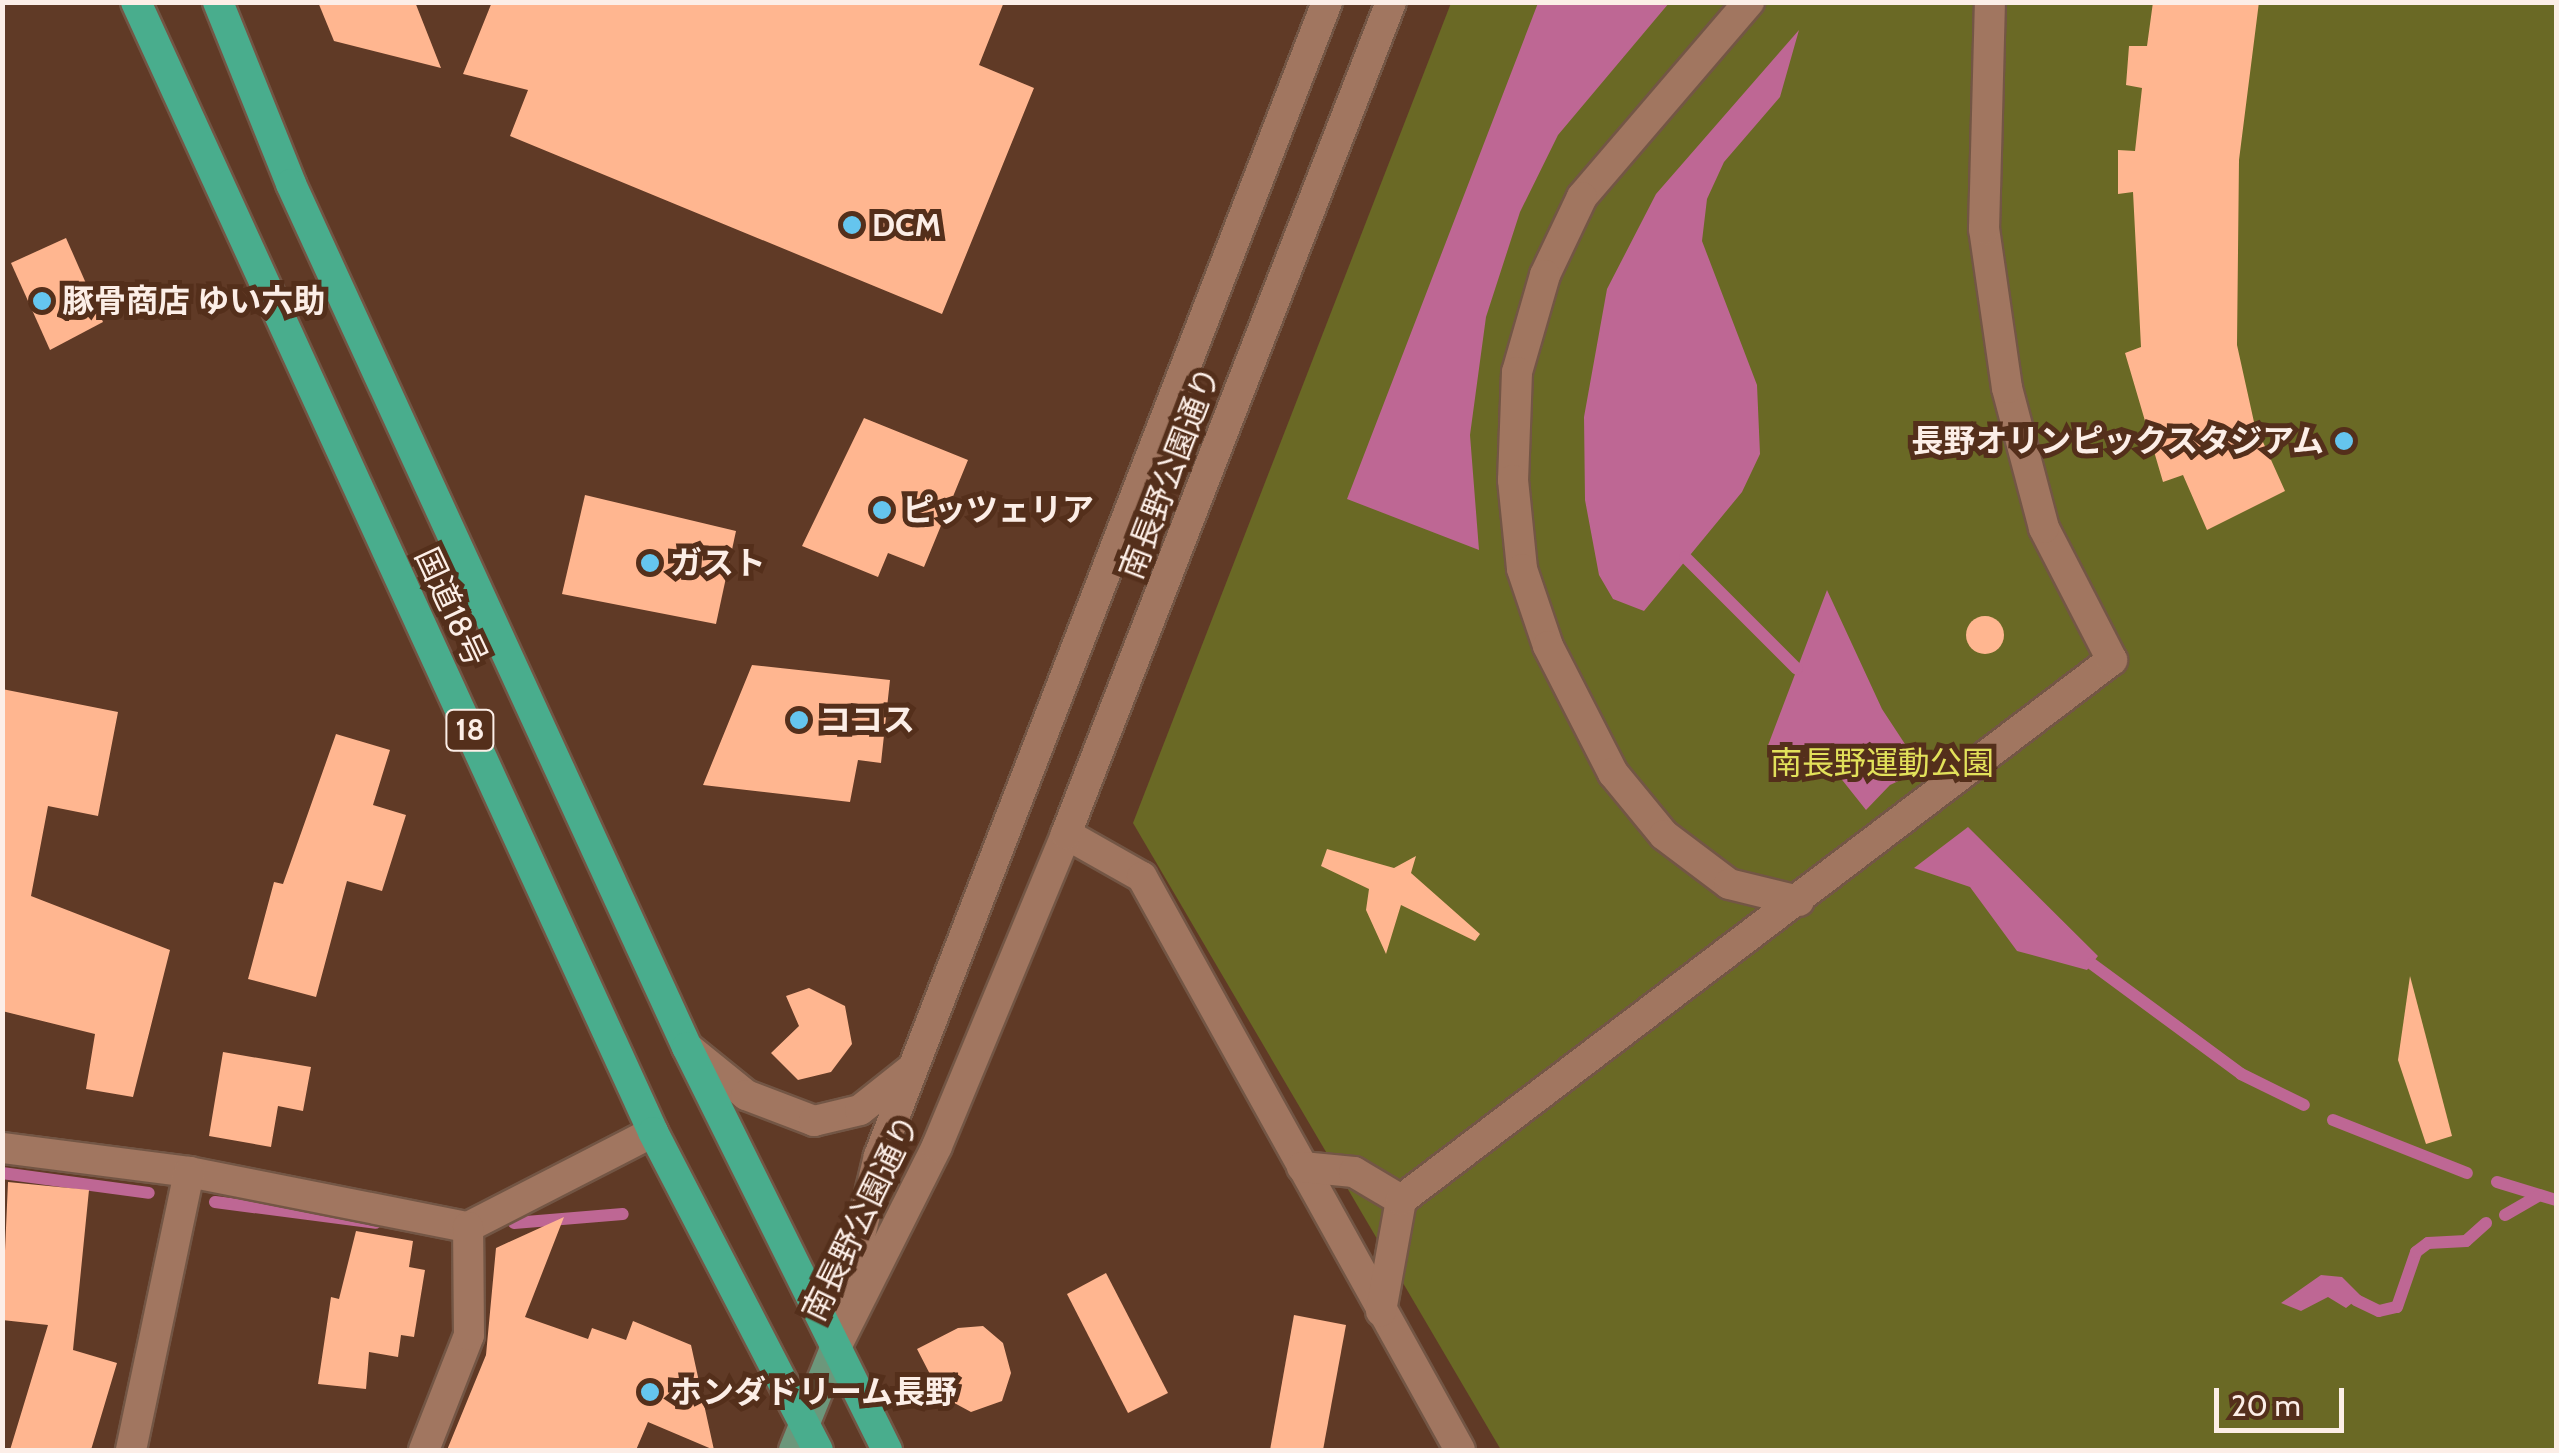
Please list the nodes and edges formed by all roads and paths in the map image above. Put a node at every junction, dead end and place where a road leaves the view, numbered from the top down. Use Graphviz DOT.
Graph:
graph roads {
  1 [pos="136,2"];
  2 [pos="218,2"];
  3 [pos="1326,2"];
  4 [pos="1391,2"];
  5 [pos="1749,2"];
  6 [pos="1990,2"];
  7 [pos="1066,834"];
  8 [pos="1799,901"];
  9 [pos="687,1047"];
  10 [pos="918,1062"];
  11 [pos="653,1132"];
  12 [pos="2,1148"];
  13 [pos="1302,1167"];
  14 [pos="189,1172"];
  15 [pos="1401,1200"];
  16 [pos="468,1228"];
  17 [pos="1381,1311"];
  18 [pos="834,1351"];
  19 [pos="805,1421"];
  20 [pos="131,1450"];
  21 [pos="424,1450"];
  22 [pos="794,1450"];
  23 [pos="818,1450"];
  24 [pos="886,1450"];
  25 [pos="1460,1450"];
  1 -- 11 [label="highway, 国道18号 / 18"];
  2 -- 9 [label="highway, 国道18号 / 18"];
  3 -- 10 [label="street, 南長野公園通り"];
  4 -- 7 [label="street, 南長野公園通り"];
  5 -- 8 [label="street"];
  6 -- 8 [label="street"];
  7 -- 13 [label="street"];
  7 -- 18 [label="street, 南長野公園通り"];
  8 -- 15 [label="street"];
  9 -- 10 [label="street"];
  9 -- 18 [label="highway, 国道18号 / 18"];
  10 -- 18 [label="street, 南長野公園通り"];
  11 -- 16 [label="street"];
  11 -- 19 [label="highway, 国道18号 / 18"];
  12 -- 14 [label="street"];
  13 -- 15 [label="street"];
  13 -- 17 [label="street"];
  14 -- 16 [label="street"];
  14 -- 20 [label="street"];
  15 -- 17 [label="street"];
  16 -- 21 [label="street"];
  17 -- 25 [label="street"];
  18 -- 19 [label="main road"];
  18 -- 24 [label="highway, 国道18号 / 18"];
  19 -- 22 [label="main road"];
  19 -- 23 [label="highway, 国道18号 / 18"];
}
